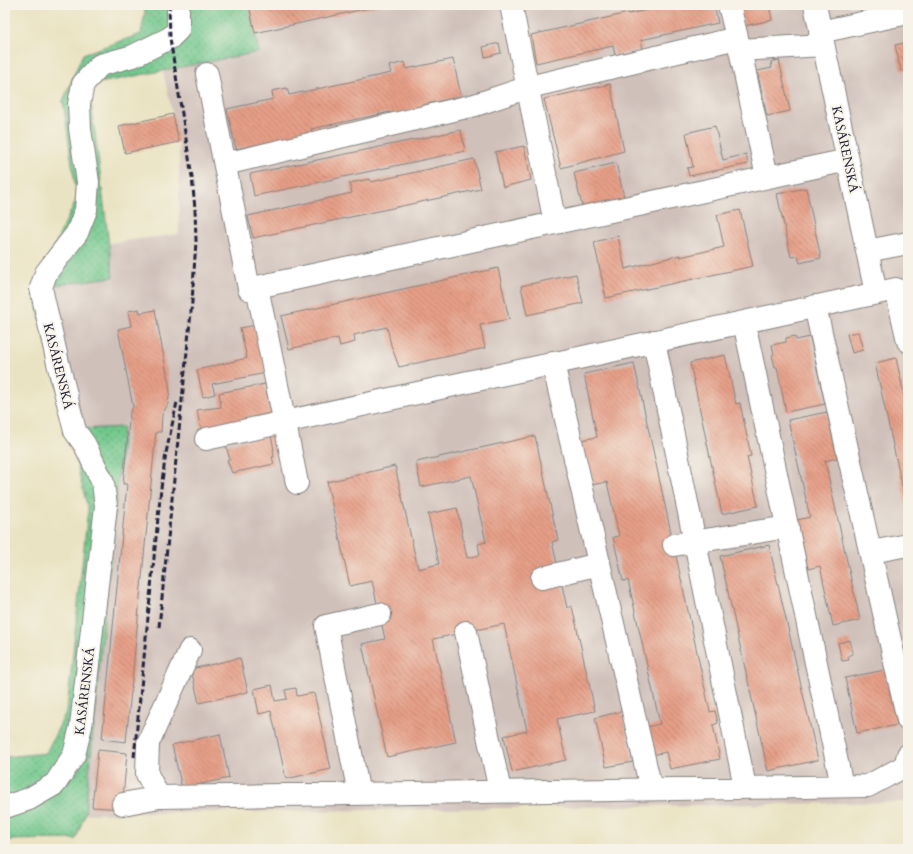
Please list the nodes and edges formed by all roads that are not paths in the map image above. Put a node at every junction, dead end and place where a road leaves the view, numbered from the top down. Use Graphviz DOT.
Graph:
graph roads {
  1 [pos="178,5"];
  2 [pos="511,5"];
  3 [pos="729,5"];
  4 [pos="815,5"];
  5 [pos="908,13"];
  6 [pos="822,39"];
  7 [pos="738,44"];
  8 [pos="207,74"];
  9 [pos="529,87"];
  10 [pos="848,160"];
  11 [pos="225,164"];
  12 [pos="767,177"];
  13 [pos="555,223"];
  14 [pos="908,243"];
  15 [pos="867,251"];
  16 [pos="257,287"];
  17 [pos="876,294"];
  18 [pos="815,306"];
  19 [pos="744,322"];
  20 [pos="908,341"];
  21 [pos="654,342"];
  22 [pos="553,364"];
  23 [pos="284,422"];
  24 [pos="206,439"];
  25 [pos="297,483"];
  26 [pos="788,526"];
  27 [pos="695,542"];
  28 [pos="674,545"];
  29 [pos="908,545"];
  30 [pos="871,552"];
  31 [pos="599,564"];
  32 [pos="542,578"];
  33 [pos="380,614"];
  34 [pos="466,632"];
  35 [pos="190,650"];
  36 [pos="908,720"];
  37 [pos="908,755"];
  38 [pos="842,786"];
  39 [pos="745,787"];
  40 [pos="651,789"];
  41 [pos="500,792"];
  42 [pos="359,794"];
  43 [pos="159,797"];
  44 [pos="123,804"];
  45 [pos="5,807"];
  1 -- 45 [label="street, KASÁRENSKÁ"];
  2 -- 9 [label="street"];
  3 -- 7 [label="street"];
  4 -- 6 [label="street, KASÁRENSKÁ"];
  5 -- 6 [label="street"];
  6 -- 7 [label="street"];
  6 -- 10 [label="street, KASÁRENSKÁ"];
  7 -- 9 [label="street"];
  7 -- 12 [label="street"];
  8 -- 11 [label="street"];
  9 -- 11 [label="street"];
  9 -- 13 [label="street"];
  10 -- 12 [label="street"];
  10 -- 15 [label="street, KASÁRENSKÁ"];
  11 -- 16 [label="street"];
  12 -- 13 [label="street"];
  13 -- 16 [label="street"];
  14 -- 15 [label="street"];
  15 -- 17 [label="street, KASÁRENSKÁ"];
  16 -- 23 [label="street"];
  17 -- 18 [label="street"];
  17 -- 20 [label="street"];
  18 -- 19 [label="street"];
  18 -- 30 [label="street"];
  19 -- 21 [label="street"];
  19 -- 26 [label="street"];
  21 -- 22 [label="street"];
  21 -- 27 [label="street"];
  22 -- 23 [label="street"];
  22 -- 31 [label="street"];
  23 -- 24 [label="street"];
  23 -- 25 [label="street"];
  26 -- 27 [label="street"];
  26 -- 38 [label="street"];
  27 -- 28 [label="street"];
  27 -- 39 [label="street"];
  29 -- 30 [label="street"];
  30 -- 36 [label="street"];
  31 -- 32 [label="street"];
  31 -- 40 [label="street"];
  33 -- 42 [label="street"];
  34 -- 41 [label="street"];
  35 -- 43 [label="street"];
  37 -- 38 [label="street"];
  38 -- 39 [label="street"];
  39 -- 40 [label="street"];
  40 -- 41 [label="street"];
  41 -- 42 [label="street"];
  42 -- 43 [label="street"];
  43 -- 44 [label="street"];
}
